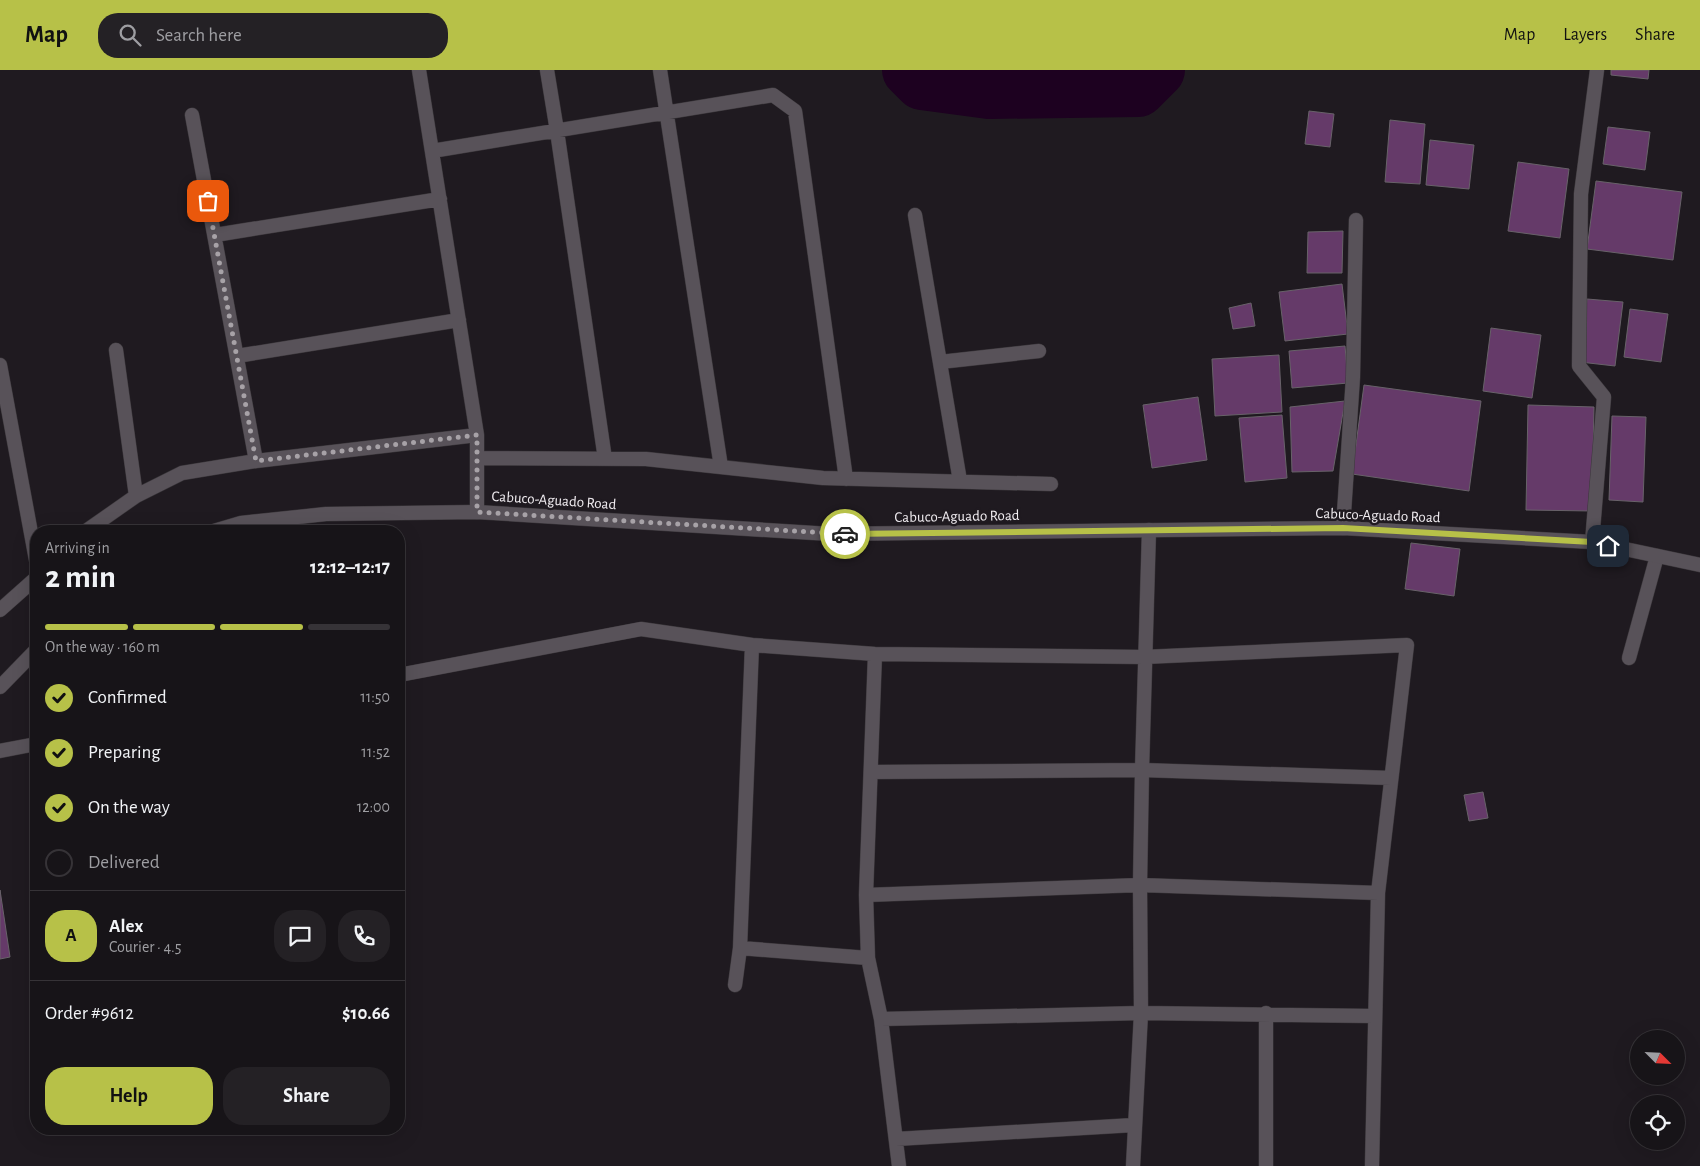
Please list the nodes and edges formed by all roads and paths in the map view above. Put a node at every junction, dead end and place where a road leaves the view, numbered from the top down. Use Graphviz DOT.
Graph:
graph roads {
  1 [pos="419,70"];
  2 [pos="547,70"];
  3 [pos="660,70"];
  4 [pos="1597,70"];
  5 [pos="667,112"];
  6 [pos="192,115"];
  7 [pos="557,131"];
  8 [pos="432,151"];
  9 [pos="440,199"];
  10 [pos="916,215"];
  11 [pos="1356,220"];
  12 [pos="215,236"];
  13 [pos="459,320"];
  14 [pos="116,350"];
  15 [pos="1038,351"];
  16 [pos="236,356"];
  17 [pos="940,362"];
  18 [pos="0,365"];
  19 [pos="477,435"];
  20 [pos="478,458"];
  21 [pos="605,459"];
  22 [pos="256,461"];
  23 [pos="721,467"];
  24 [pos="846,479"];
  25 [pos="960,481"];
  26 [pos="1051,484"];
  27 [pos="136,496"];
  28 [pos="477,512"];
  29 [pos="95,525"];
  30 [pos="234,525"];
  31 [pos="30,528"];
  32 [pos="1343,528"];
  33 [pos="1149,530"];
  34 [pos="1592,542"];
  35 [pos="1656,556"];
  36 [pos="1700,565"];
  37 [pos="30,583"];
  38 [pos="0,610"];
  39 [pos="752,645"];
  40 [pos="875,654"];
  41 [pos="30,656"];
  42 [pos="1144,657"];
  43 [pos="1628,658"];
  44 [pos="405,674"];
  45 [pos="0,687"];
  46 [pos="30,745"];
  47 [pos="0,751"];
  48 [pos="1142,770"];
  49 [pos="871,772"];
  50 [pos="1392,778"];
  51 [pos="1140,885"];
  52 [pos="1378,893"];
  53 [pos="866,896"];
  54 [pos="740,948"];
  55 [pos="868,958"];
  56 [pos="735,985"];
  57 [pos="1141,1013"];
  58 [pos="1266,1013"];
  59 [pos="1374,1016"];
  60 [pos="881,1019"];
  61 [pos="1134,1125"];
  62 [pos="896,1139"];
  63 [pos="899,1166"];
  64 [pos="1133,1166"];
  65 [pos="1266,1166"];
  66 [pos="1372,1166"];
  1 -- 8 [label="street"];
  2 -- 7 [label="street"];
  3 -- 5 [label="street"];
  4 -- 34 [label="street"];
  5 -- 7 [label="street"];
  5 -- 23 [label="street"];
  5 -- 24 [label="street"];
  6 -- 12 [label="street"];
  7 -- 8 [label="street"];
  7 -- 21 [label="street"];
  8 -- 9 [label="street"];
  9 -- 12 [label="street"];
  9 -- 13 [label="street"];
  10 -- 17 [label="street"];
  11 -- 32 [label="street"];
  12 -- 16 [label="street"];
  13 -- 16 [label="street"];
  13 -- 19 [label="street"];
  14 -- 27 [label="street"];
  15 -- 17 [label="street"];
  16 -- 22 [label="street"];
  17 -- 25 [label="street"];
  18 -- 31 [label="street"];
  19 -- 20 [label="street"];
  19 -- 22 [label="street"];
  20 -- 21 [label="street"];
  20 -- 28 [label="street"];
  21 -- 23 [label="street"];
  22 -- 27 [label="street"];
  23 -- 24 [label="street"];
  24 -- 25 [label="street"];
  25 -- 26 [label="street"];
  27 -- 29 [label="street"];
  28 -- 30 [label="street, Cabuco-Aguado Road"];
  28 -- 33 [label="street, Cabuco-Aguado Road"];
  32 -- 33 [label="street, Cabuco-Aguado Road"];
  32 -- 34 [label="street, Cabuco-Aguado Road"];
  33 -- 42 [label="street"];
  34 -- 35 [label="street, Cabuco-Aguado Road"];
  35 -- 36 [label="street, Cabuco-Aguado Road"];
  35 -- 43 [label="street"];
  37 -- 38 [label="street"];
  39 -- 40 [label="street"];
  39 -- 44 [label="street"];
  39 -- 54 [label="street"];
  40 -- 42 [label="street"];
  40 -- 49 [label="street"];
  41 -- 45 [label="street"];
  42 -- 48 [label="street"];
  42 -- 50 [label="street"];
  46 -- 47 [label="street"];
  48 -- 49 [label="street"];
  48 -- 50 [label="street"];
  48 -- 51 [label="street"];
  49 -- 53 [label="street"];
  50 -- 52 [label="street"];
  51 -- 52 [label="street"];
  51 -- 53 [label="street"];
  51 -- 57 [label="street"];
  52 -- 59 [label="street"];
  53 -- 55 [label="street"];
  54 -- 55 [label="street"];
  54 -- 56 [label="street"];
  55 -- 60 [label="street"];
  57 -- 58 [label="street"];
  57 -- 60 [label="street"];
  57 -- 61 [label="street"];
  58 -- 59 [label="street"];
  58 -- 65 [label="street"];
  59 -- 66 [label="street"];
  60 -- 62 [label="street"];
  61 -- 62 [label="street"];
  61 -- 64 [label="street"];
  62 -- 63 [label="street"];
}
